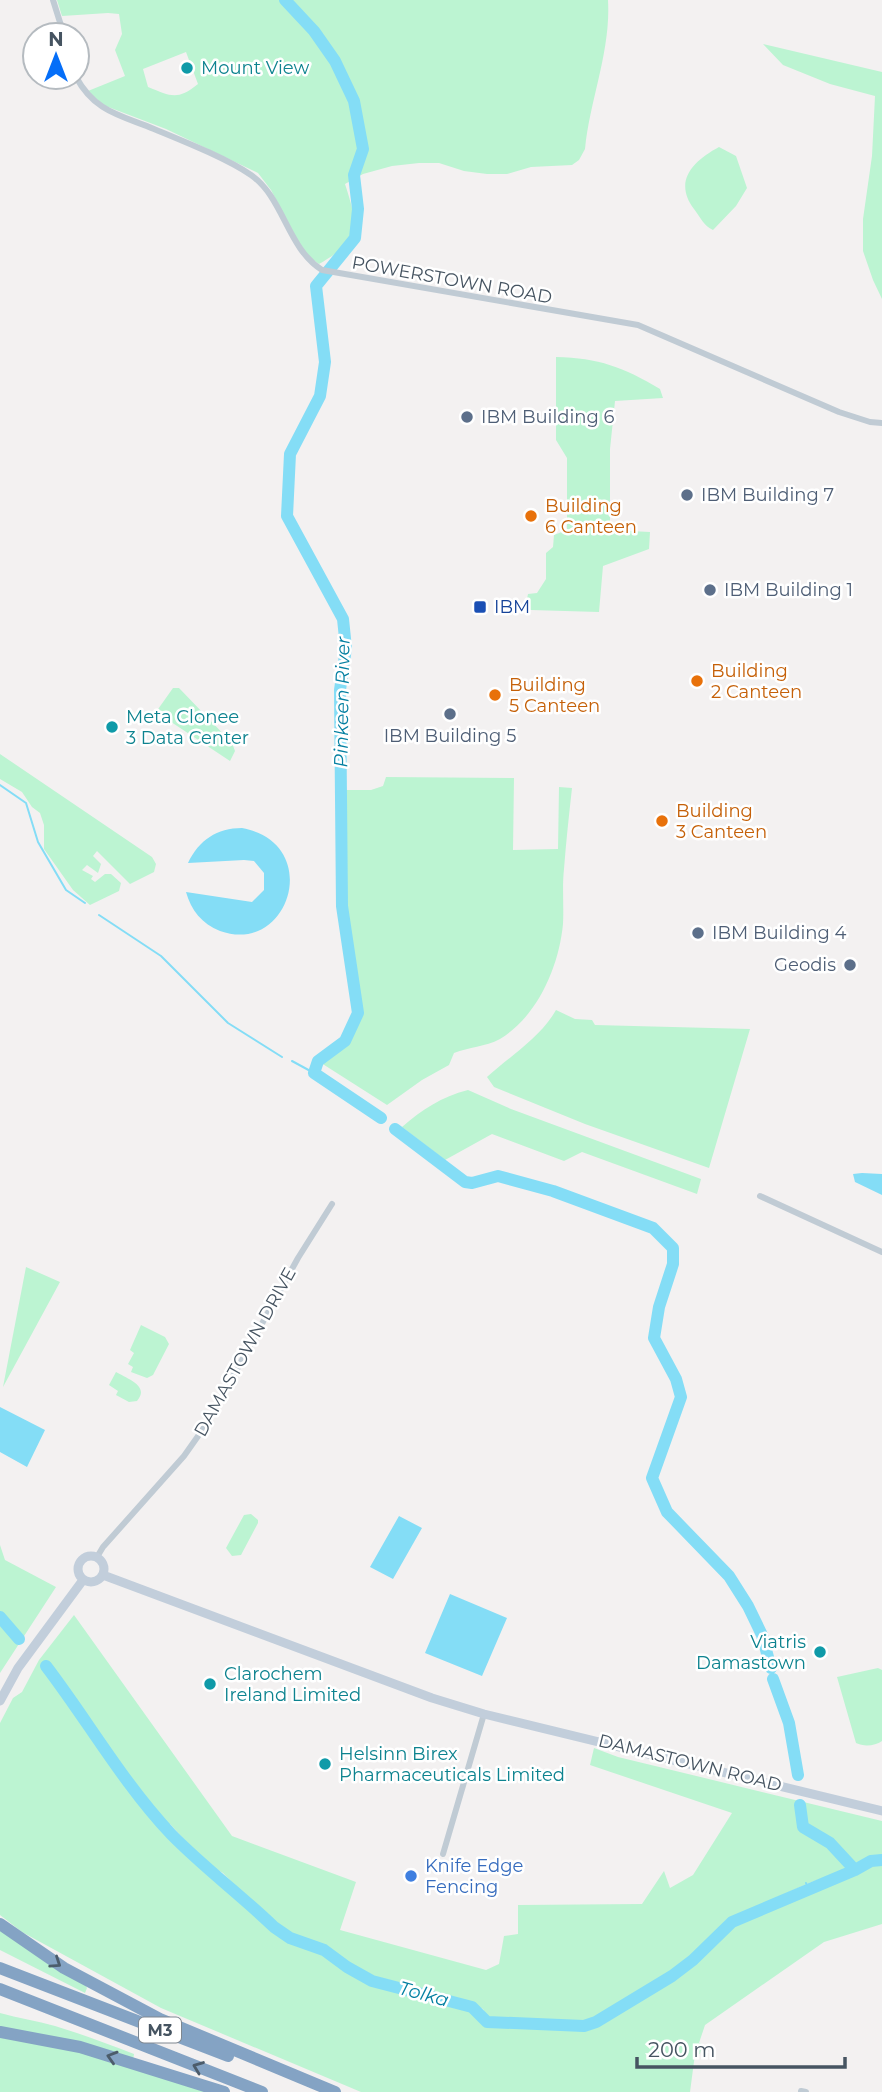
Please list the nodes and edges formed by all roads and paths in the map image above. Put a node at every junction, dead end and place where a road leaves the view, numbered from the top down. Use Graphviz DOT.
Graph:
graph roads {
  1 [pos="53,0"];
  2 [pos="60,21"];
  3 [pos="85,91"];
  4 [pos="882,423"];
  5 [pos="760,1196"];
  6 [pos="332,1204"];
  7 [pos="882,1252"];
  8 [pos="96,1557"];
  9 [pos="103,1575"];
  10 [pos="83,1580"];
  11 [pos="0,1701"];
  12 [pos="484,1714"];
  13 [pos="882,1811"];
  14 [pos="443,1854"];
  15 [pos="0,1924"];
  16 [pos="0,1968"];
  17 [pos="0,1989"];
  18 [pos="0,2032"];
  19 [pos="224,2092"];
  20 [pos="262,2092"];
  21 [pos="319,2092"];
  22 [pos="335,2092"];
  1 -- 2 [label="street"];
  3 -- 4 [label="street, POWERSTOWN ROAD"];
  5 -- 7 [label="street"];
  6 -- 8 [label="street, DAMASTOWN DRIVE"];
  8 -- 9 [label="street"];
  8 -- 10 [label="street"];
  9 -- 10 [label="street"];
  9 -- 12 [label="street, DAMASTOWN ROAD"];
  10 -- 11 [label="street"];
  12 -- 13 [label="street, DAMASTOWN ROAD"];
  12 -- 14 [label="street"];
  15 -- 22 [label="highway, one-way"];
  16 -- 21 [label="highway, M3"];
  20 -- 17 [label="highway, M3, one-way"];
  19 -- 18 [label="highway, one-way"];
}
